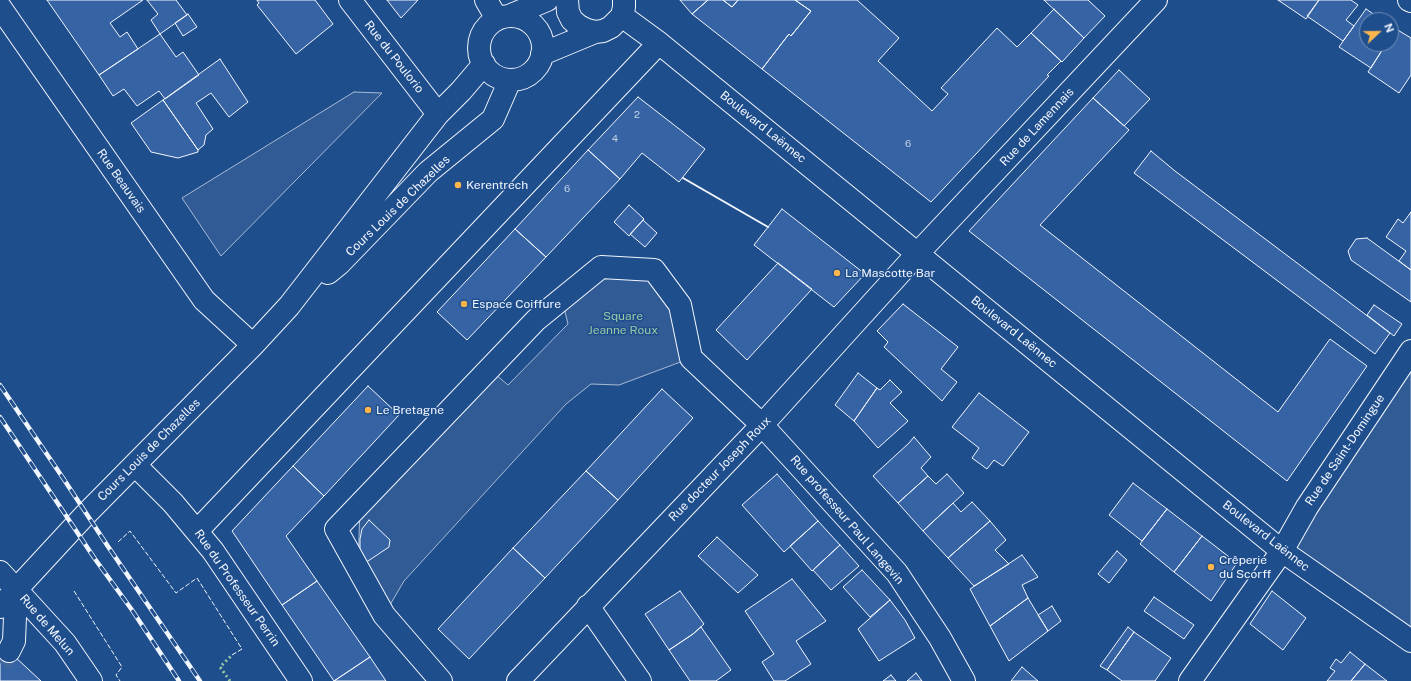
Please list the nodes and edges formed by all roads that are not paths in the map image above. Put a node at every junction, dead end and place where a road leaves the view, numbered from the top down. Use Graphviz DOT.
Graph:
graph roads {
  1 [pos="350,0"];
  2 [pos="486,0"];
  3 [pos="547,0"];
  4 [pos="567,0"];
  5 [pos="1156,0"];
  6 [pos="0,7"];
  7 [pos="623,8"];
  8 [pos="503,18"];
  9 [pos="595,32"];
  10 [pos="659,42"];
  11 [pos="542,54"];
  12 [pos="484,64"];
  13 [pos="510,80"];
  14 [pos="438,114"];
  15 [pos="918,253"];
  16 [pos="289,306"];
  17 [pos="253,345"];
  18 [pos="1411,352"];
  19 [pos="762,424"];
  20 [pos="134,465"];
  21 [pos="197,531"];
  22 [pos="1282,550"];
  23 [pos="0,572"];
  24 [pos="7,597"];
  25 [pos="588,606"];
  26 [pos="1411,642"];
  27 [pos="8,651"];
  28 [pos="91,681"];
  29 [pos="301,681"];
  30 [pos="440,681"];
  31 [pos="518,681"];
  32 [pos="640,681"];
  33 [pos="964,681"];
  34 [pos="1190,681"];
  1 -- 14 [label="street, Rue du Poulorio"];
  2 -- 8 [label="street"];
  3 -- 8 [label="street"];
  4 -- 9 [label="street"];
  5 -- 15 [label="street, Rue de Lamennais"];
  6 -- 17 [label="street, Rue Beauvais"];
  7 -- 9 [label="street"];
  7 -- 10 [label="street, Boulevard Laënnec"];
  8 -- 11 [label="street"];
  8 -- 12 [label="street"];
  9 -- 11 [label="street"];
  10 -- 15 [label="street, Boulevard Laënnec"];
  10 -- 21 [label="street"];
  11 -- 13 [label="street"];
  12 -- 13 [label="street"];
  12 -- 14 [label="street, Cours Louis de Chazelles"];
  13 -- 16 [label="street, Cours Louis de Chazelles"];
  14 -- 16 [label="street, Cours Louis de Chazelles"];
  15 -- 19 [label="street, Rue docteur Joseph Roux"];
  15 -- 22 [label="street, Boulevard Laënnec"];
  16 -- 17 [label="street, Cours Louis de Chazelles"];
  17 -- 20 [label="street, Cours Louis de Chazelles"];
  18 -- 22 [label="street, Rue de Saint-Domingue"];
  19 -- 25 [label="street, Rue docteur Joseph Roux"];
  19 -- 30 [label="street"];
  19 -- 33 [label="street, Rue professeur Paul Langevin"];
  20 -- 21 [label="street, Rue du Professeur Perrin"];
  20 -- 24 [label="street, Cours Louis de Chazelles"];
  21 -- 29 [label="street, Rue du Professeur Perrin"];
  22 -- 26 [label="street, Boulevard Laënnec"];
  22 -- 34 [label="street, Rue de Saint-Domingue"];
  23 -- 24 [label="street, Rue de Melun"];
  24 -- 27 [label="street"];
  24 -- 28 [label="street, Rue de Melun"];
  25 -- 31 [label="street, Rue docteur Joseph Roux"];
  25 -- 32 [label="street"];
}
